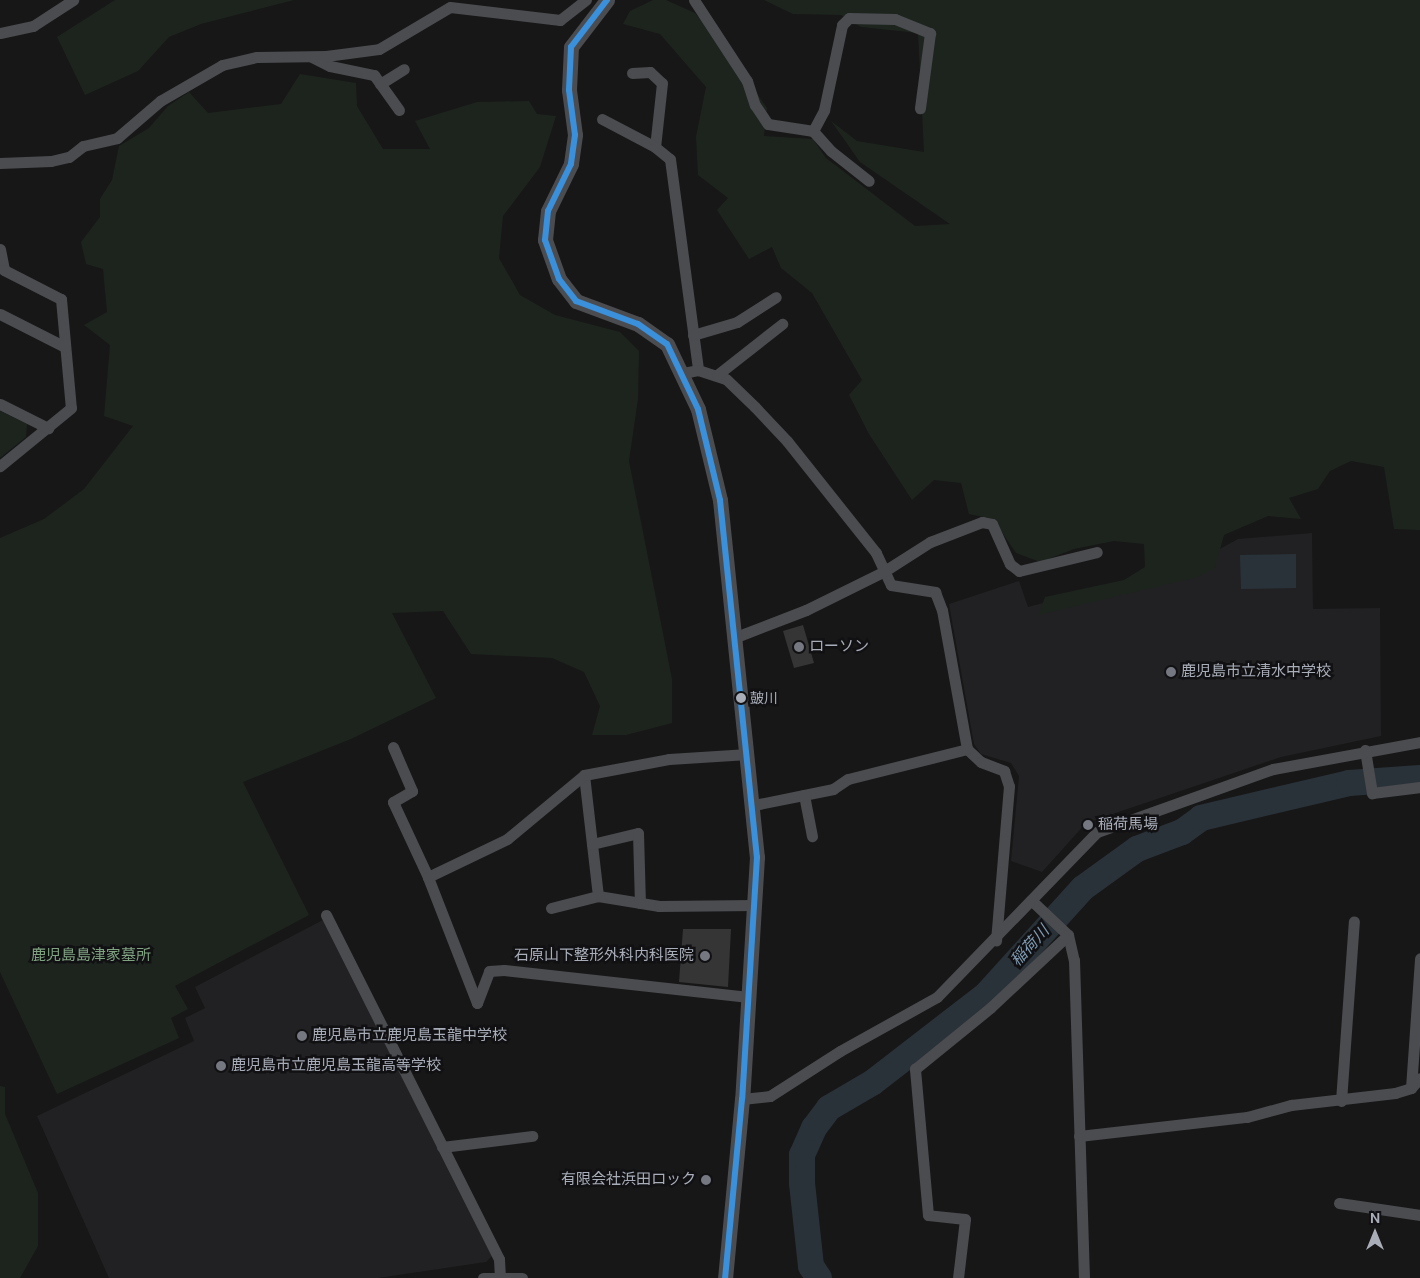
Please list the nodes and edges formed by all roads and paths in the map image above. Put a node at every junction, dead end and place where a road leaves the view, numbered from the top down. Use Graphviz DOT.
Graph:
graph roads {
  1 [pos="73,0"];
  2 [pos="586,0"];
  3 [pos="607,0"];
  4 [pos="694,0"];
  5 [pos="0,33"];
  6 [pos="310,56"];
  7 [pos="404,69"];
  8 [pos="632,73"];
  9 [pos="380,84"];
  10 [pos="920,108"];
  11 [pos="400,110"];
  12 [pos="602,119"];
  13 [pos="813,131"];
  14 [pos="655,147"];
  15 [pos="0,163"];
  16 [pos="869,181"];
  17 [pos="0,249"];
  18 [pos="776,297"];
  19 [pos="0,314"];
  20 [pos="782,324"];
  21 [pos="693,335"];
  22 [pos="66,347"];
  23 [pos="690,371"];
  24 [pos="717,375"];
  25 [pos="0,404"];
  26 [pos="48,428"];
  27 [pos="0,466"];
  28 [pos="1096,552"];
  29 [pos="883,572"];
  30 [pos="736,637"];
  31 [pos="1420,742"];
  32 [pos="392,747"];
  33 [pos="967,749"];
  34 [pos="1365,750"];
  35 [pos="748,754"];
  36 [pos="584,775"];
  37 [pos="1420,787"];
  38 [pos="804,795"];
  39 [pos="754,805"];
  40 [pos="812,836"];
  41 [pos="592,844"];
  42 [pos="428,877"];
  43 [pos="598,896"];
  44 [pos="1034,902"];
  45 [pos="640,903"];
  46 [pos="755,905"];
  47 [pos="551,908"];
  48 [pos="326,915"];
  49 [pos="1354,921"];
  50 [pos="1066,933"];
  51 [pos="996,940"];
  52 [pos="1420,958"];
  53 [pos="749,997"];
  54 [pos="1420,1078"];
  55 [pos="1411,1088"];
  56 [pos="742,1099"];
  57 [pos="1341,1101"];
  58 [pos="532,1136"];
  59 [pos="1079,1136"];
  60 [pos="442,1147"];
  61 [pos="1338,1203"];
  62 [pos="1420,1215"];
  63 [pos="500,1276"];
  64 [pos="483,1278"];
  65 [pos="522,1278"];
  66 [pos="725,1278"];
  67 [pos="958,1278"];
  68 [pos="1084,1278"];
  1 -- 5 [label="street"];
  2 -- 6 [label="street"];
  3 -- 23 [label="street"];
  4 -- 13 [label="street"];
  6 -- 9 [label="street"];
  6 -- 15 [label="street"];
  7 -- 9 [label="street"];
  8 -- 14 [label="street"];
  9 -- 11 [label="street"];
  10 -- 13 [label="street"];
  12 -- 14 [label="street"];
  13 -- 16 [label="street"];
  14 -- 21 [label="street"];
  17 -- 22 [label="street"];
  18 -- 21 [label="street"];
  19 -- 22 [label="street"];
  20 -- 24 [label="street"];
  21 -- 23 [label="street"];
  22 -- 26 [label="street"];
  23 -- 24 [label="street"];
  23 -- 30 [label="street"];
  24 -- 29 [label="street"];
  25 -- 26 [label="street"];
  26 -- 27 [label="street"];
  28 -- 29 [label="street"];
  29 -- 30 [label="street"];
  29 -- 33 [label="street"];
  30 -- 35 [label="street"];
  31 -- 34 [label="street"];
  32 -- 42 [label="street"];
  33 -- 38 [label="street"];
  33 -- 51 [label="street"];
  34 -- 37 [label="street"];
  34 -- 44 [label="street"];
  35 -- 36 [label="street"];
  35 -- 39 [label="street"];
  36 -- 41 [label="street"];
  36 -- 42 [label="street"];
  38 -- 39 [label="street"];
  38 -- 40 [label="street"];
  39 -- 46 [label="street"];
  41 -- 43 [label="street"];
  41 -- 45 [label="street"];
  42 -- 53 [label="street"];
  43 -- 45 [label="street"];
  43 -- 47 [label="street"];
  44 -- 50 [label="street"];
  44 -- 51 [label="street"];
  45 -- 46 [label="street"];
  46 -- 53 [label="street"];
  48 -- 60 [label="street"];
  49 -- 57 [label="street"];
  50 -- 59 [label="street"];
  50 -- 67 [label="street"];
  51 -- 56 [label="street"];
  52 -- 55 [label="street"];
  53 -- 56 [label="street"];
  54 -- 55 [label="street"];
  55 -- 57 [label="street"];
  56 -- 66 [label="street"];
  57 -- 59 [label="street"];
  58 -- 60 [label="street"];
  59 -- 68 [label="street"];
  60 -- 63 [label="street"];
  61 -- 62 [label="street"];
  63 -- 64 [label="street"];
  63 -- 65 [label="street"];
}
